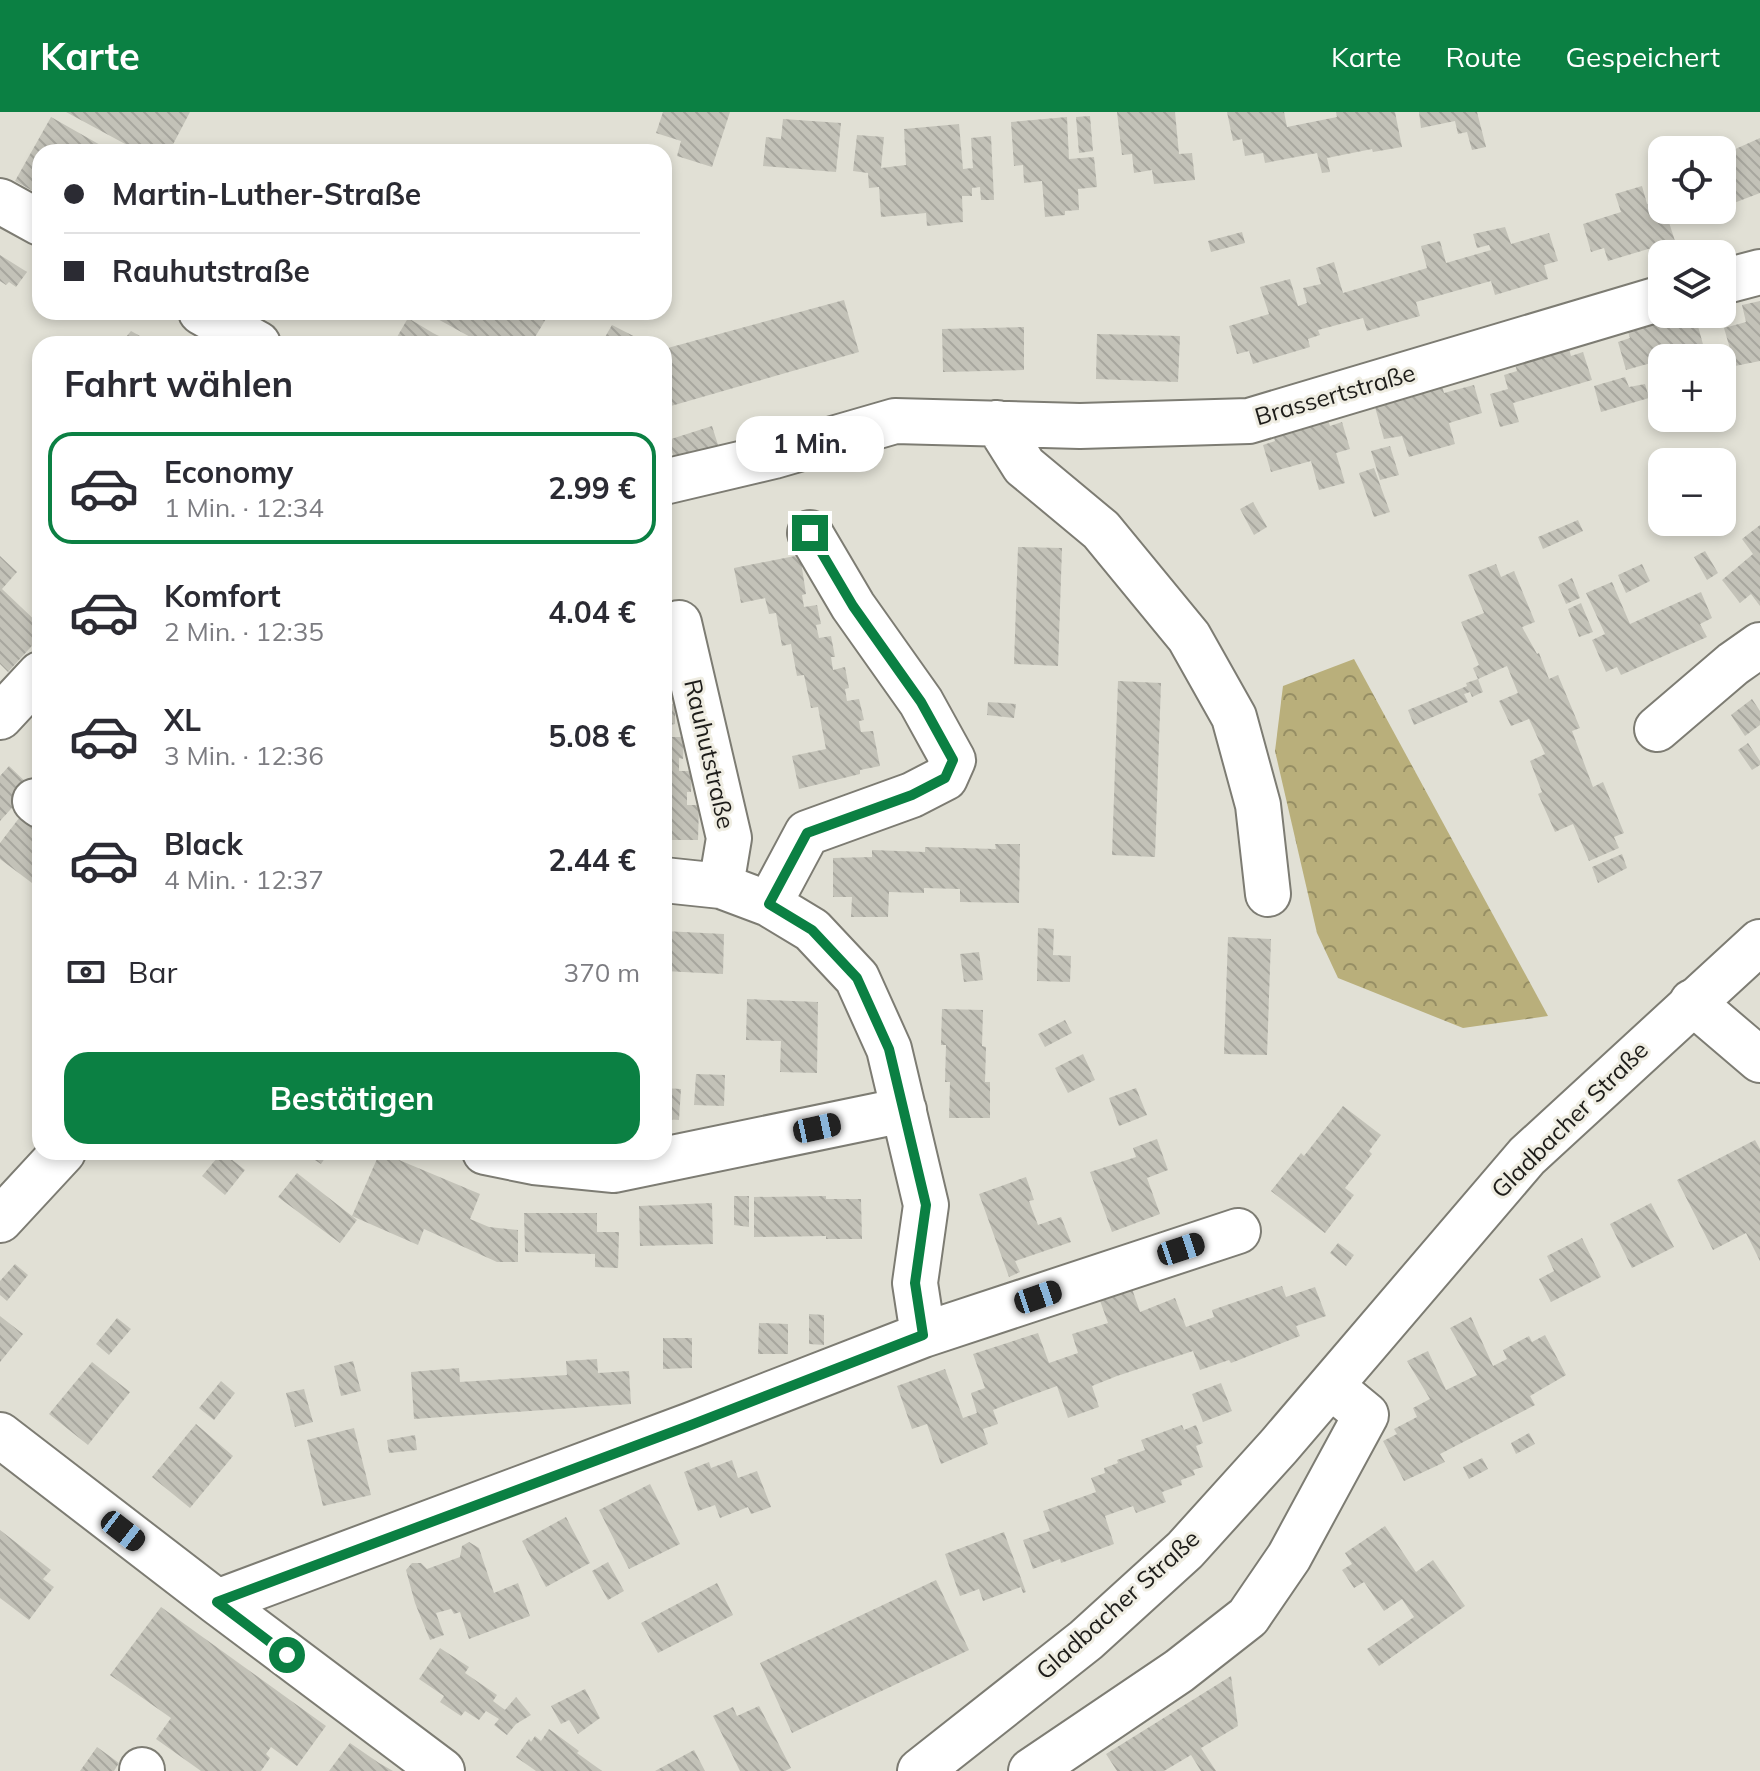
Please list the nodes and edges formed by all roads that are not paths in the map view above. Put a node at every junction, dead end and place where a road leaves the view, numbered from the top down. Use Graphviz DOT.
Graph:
graph roads {
  1 [pos="0,201"];
  2 [pos="32,219"];
  3 [pos="1760,272"];
  4 [pos="1736,278"];
  5 [pos="1648,302"];
  6 [pos="215,320"];
  7 [pos="244,336"];
  8 [pos="997,423"];
  9 [pos="672,480"];
  10 [pos="810,533"];
  11 [pos="679,623"];
  12 [pos="1760,645"];
  13 [pos="32,683"];
  14 [pos="0,717"];
  15 [pos="1657,729"];
  16 [pos="672,881"];
  17 [pos="721,886"];
  18 [pos="1268,894"];
  19 [pos="769,904"];
  20 [pos="1760,942"];
  21 [pos="1692,1002"];
  22 [pos="1760,1060"];
  23 [pos="904,1110"];
  24 [pos="672,1158"];
  25 [pos="56,1160"];
  26 [pos="524,1160"];
  27 [pos="662,1160"];
  28 [pos="0,1220"];
  29 [pos="1238,1231"];
  30 [pos="923,1335"];
  31 [pos="1331,1386"];
  32 [pos="0,1435"];
  33 [pos="217,1602"];
  34 [pos="442,1771"];
  35 [pos="920,1771"];
  36 [pos="1031,1771"];
  1 -- 2 [label="street"];
  3 -- 4 [label="street"];
  5 -- 8 [label="street, Brassertstraße"];
  6 -- 7 [label="street"];
  8 -- 9 [label="street, Brassertstraße"];
  8 -- 18 [label="street"];
  10 -- 19 [label="street"];
  11 -- 17 [label="street, Rauhutstraße"];
  12 -- 15 [label="street"];
  13 -- 14 [label="street"];
  16 -- 17 [label="street"];
  17 -- 19 [label="street"];
  19 -- 23 [label="street"];
  20 -- 21 [label="street, Gladbacher Straße"];
  21 -- 22 [label="street"];
  21 -- 31 [label="street, Gladbacher Straße"];
  23 -- 24 [label="street"];
  23 -- 30 [label="street"];
  25 -- 28 [label="street"];
  26 -- 27 [label="street"];
  29 -- 30 [label="street"];
  30 -- 33 [label="street"];
  31 -- 35 [label="street, Gladbacher Straße"];
  31 -- 36 [label="street"];
  32 -- 33 [label="street"];
  33 -- 34 [label="street"];
}
